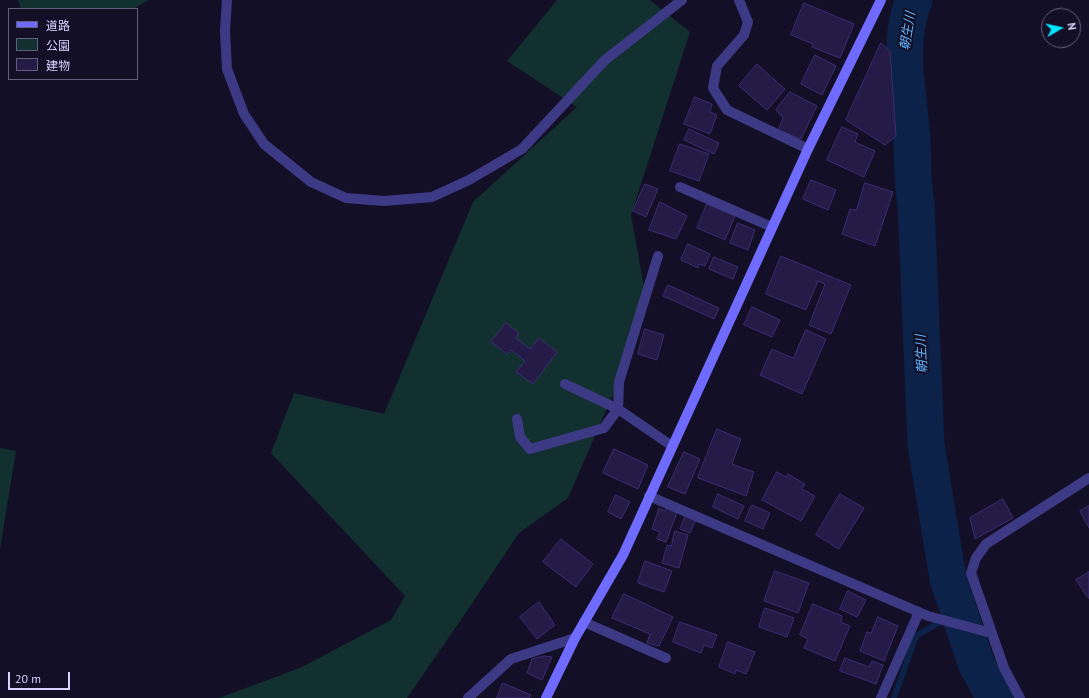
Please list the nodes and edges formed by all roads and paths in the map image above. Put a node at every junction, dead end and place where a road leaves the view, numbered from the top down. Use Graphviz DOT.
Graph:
graph roads {
  1 [pos="227,0"];
  2 [pos="682,0"];
  3 [pos="739,0"];
  4 [pos="881,0"];
  5 [pos="808,149"];
  6 [pos="680,186"];
  7 [pos="772,227"];
  8 [pos="658,256"];
  9 [pos="565,384"];
  10 [pos="618,408"];
  11 [pos="517,419"];
  12 [pos="672,446"];
  13 [pos="1089,478"];
  14 [pos="650,496"];
  15 [pos="924,614"];
  16 [pos="584,622"];
  17 [pos="991,633"];
  18 [pos="575,638"];
  19 [pos="666,658"];
  20 [pos="468,698"];
  21 [pos="546,698"];
  22 [pos="881,698"];
  23 [pos="1020,698"];
  1 -- 2 [label="street"];
  3 -- 5 [label="street"];
  4 -- 5 [label="street"];
  5 -- 7 [label="street"];
  6 -- 7 [label="street"];
  7 -- 12 [label="street"];
  8 -- 10 [label="street"];
  9 -- 10 [label="street"];
  10 -- 11 [label="street"];
  10 -- 12 [label="street"];
  12 -- 14 [label="street"];
  13 -- 17 [label="street"];
  14 -- 15 [label="street"];
  14 -- 16 [label="street"];
  15 -- 17 [label="street"];
  15 -- 22 [label="street"];
  16 -- 18 [label="street"];
  16 -- 19 [label="street"];
  17 -- 23 [label="street"];
  18 -- 20 [label="street"];
  18 -- 21 [label="street"];
}
